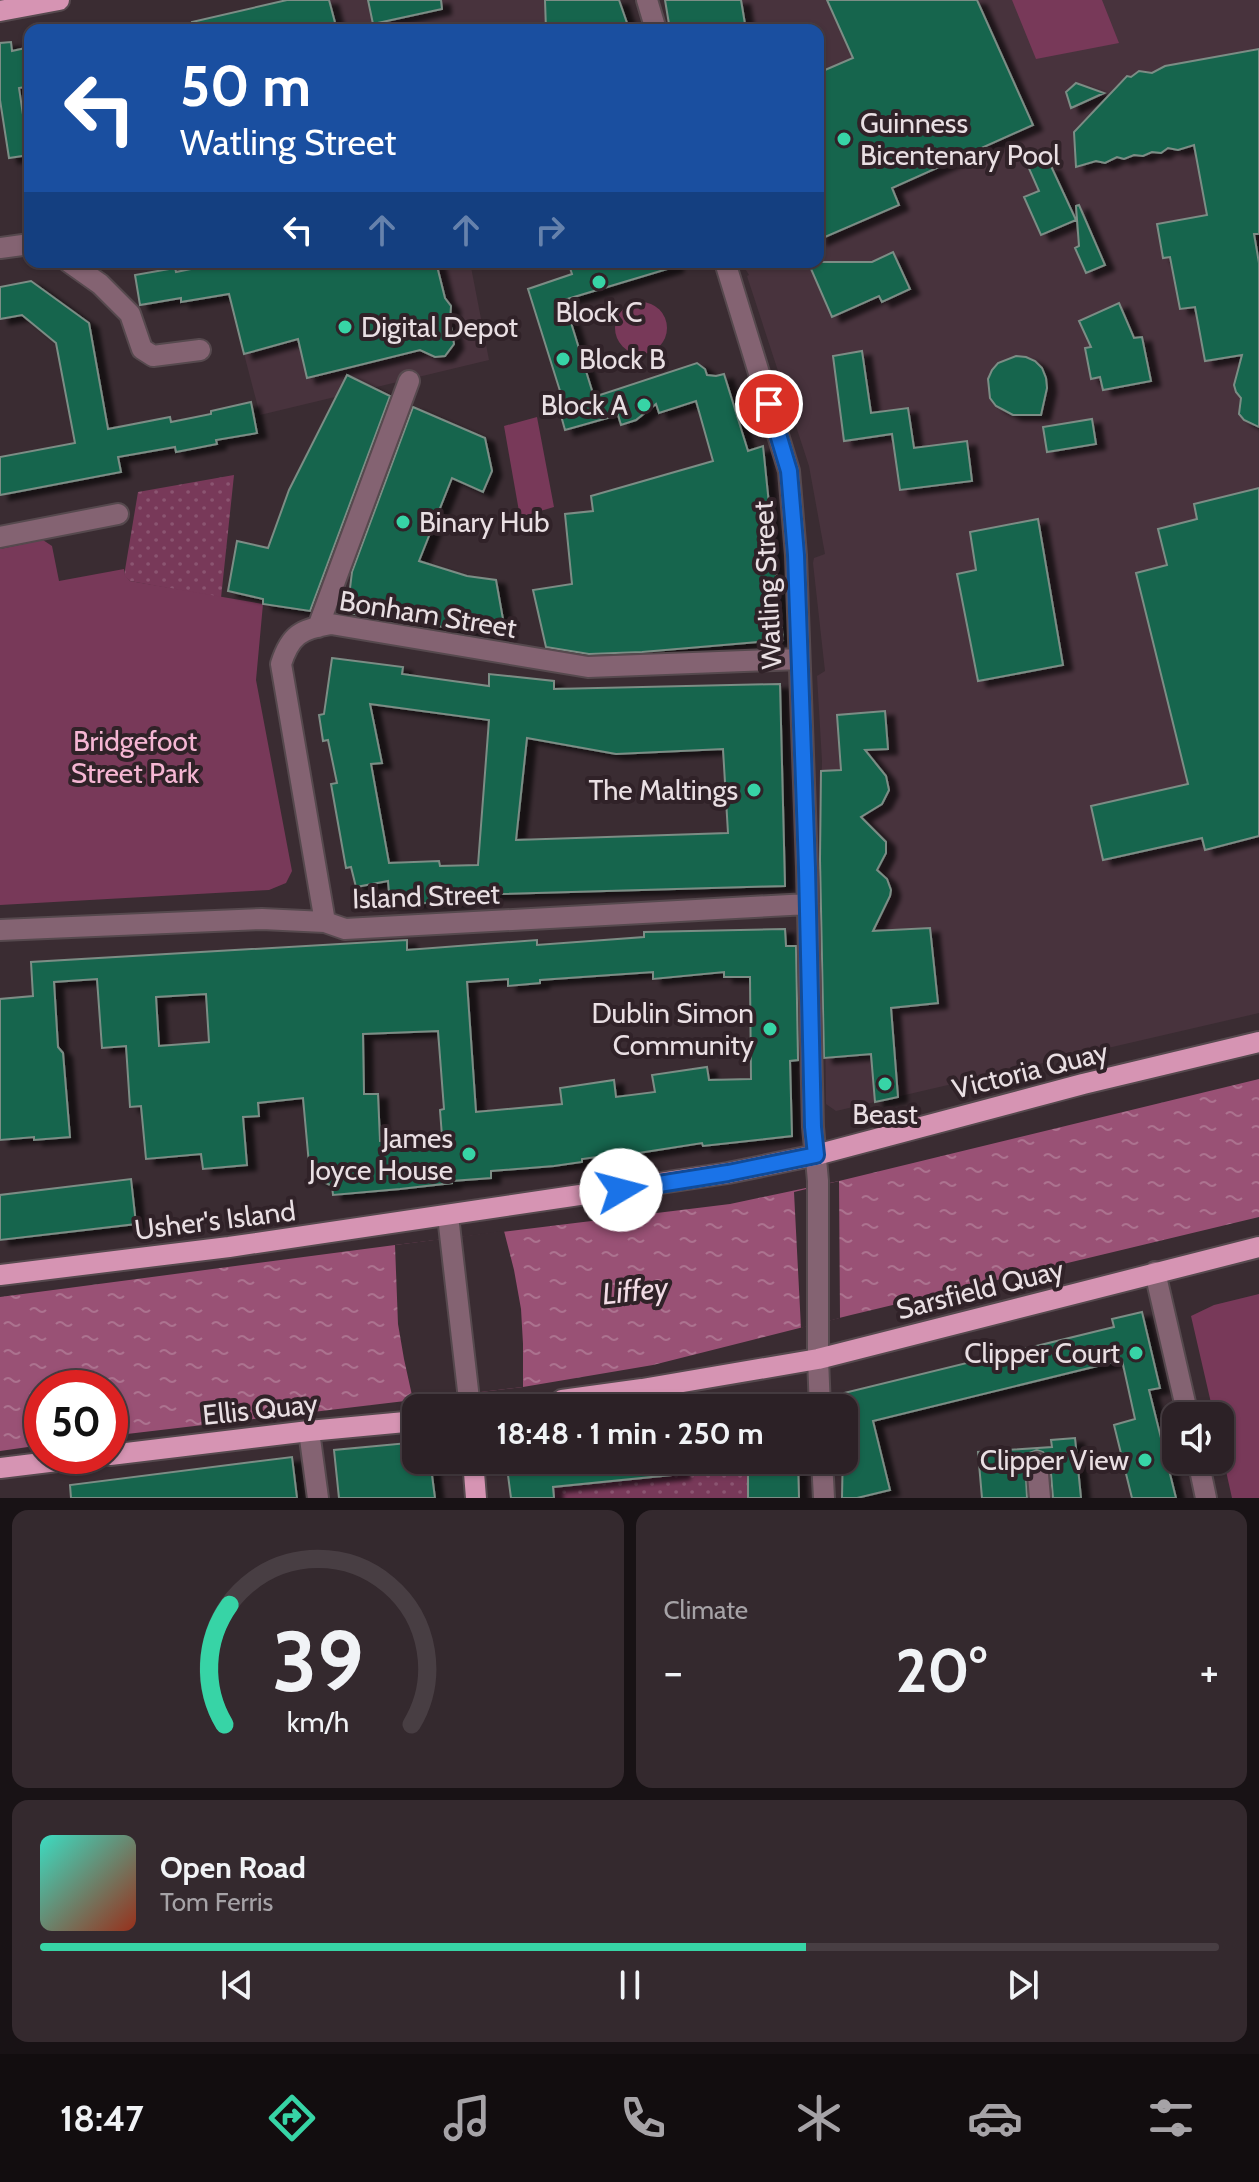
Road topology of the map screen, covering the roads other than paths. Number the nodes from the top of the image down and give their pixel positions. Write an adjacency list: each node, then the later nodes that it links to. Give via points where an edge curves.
1 (59, 0): 3 (main road)
2 (647, 0): 4 (street)
3 (0, 11)
4 (654, 24)
5 (24, 244): 6 (street)
6 (0, 248)
7 (77, 268): 9 (street, via 130,314 142,349 153,356)
8 (727, 268): 14 (street, Watling Street, via 789,471)
9 (200, 350)
10 (409, 381): 13 (street)
11 (118, 514): 12 (street)
12 (0, 537)
13 (318, 627): 14 (street, Bonham Street, via 331,624 588,667); 16 (street, Bonham Street, via 304,629 286,646 281,664)
14 (799, 659): 15 (street, Watling Street)
15 (808, 904): 16 (street, Island Street, via 345,929); 19 (street, Watling Street)
16 (325, 922): 17 (street, Island Street, via 262,919)
17 (0, 930)
18 (1259, 1042): 19 (main road, Victoria Quay)
19 (816, 1155): 20 (main road, Usher's Island); 24 (street, Watling Street)
20 (448, 1216): 23 (main road, Usher's Island); 25 (street)
21 (1259, 1247): 22 (main road, Sarsfield Quay)
22 (1155, 1272): 24 (main road, Sarsfield Quay); 28 (street)
23 (0, 1275)
24 (818, 1359): 26 (main road); 27 (street, Watling Street)
25 (468, 1394)
26 (606, 1394)
27 (819, 1394)
28 (1185, 1402)
29 (402, 1422): 30 (main road, Ellis Quay)
30 (309, 1431): 31 (main road, Ellis Quay); 39 (street)
31 (128, 1453)
32 (1037, 1463): 41 (street)
33 (24, 1465): 34 (main road)
34 (0, 1468)
35 (474, 1474): 40 (main road)
36 (823, 1474): 38 (street)
37 (1201, 1474): 42 (street)
38 (824, 1496)
39 (318, 1498)
40 (476, 1498)
41 (1040, 1498)
42 (1206, 1498)

